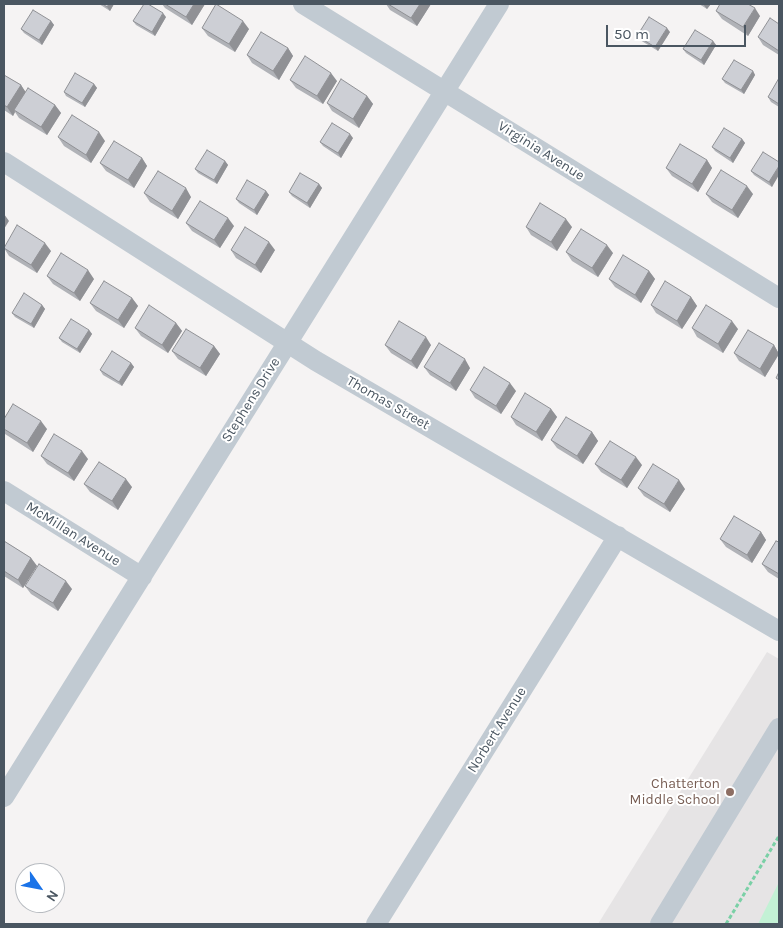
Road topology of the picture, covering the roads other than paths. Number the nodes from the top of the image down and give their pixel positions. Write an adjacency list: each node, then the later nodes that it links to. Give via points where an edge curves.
1 (303, 4): 3 (street, Virginia Avenue)
2 (499, 4): 3 (street, Stephens Drive)
3 (444, 92): 5 (street, Virginia Avenue); 6 (street, Stephens Drive)
4 (4, 162): 6 (street, Thomas Street)
5 (779, 298)
6 (287, 343): 8 (street, Thomas Street); 9 (street, Stephens Drive)
7 (4, 491): 9 (street, McMillan Avenue)
8 (618, 536): 10 (street, Thomas Street); 13 (street, Norbert Avenue)
9 (142, 577): 12 (street, Stephens Drive)
10 (779, 632)
11 (779, 728): 14 (street)
12 (4, 797)
13 (376, 924)
14 (660, 924)

